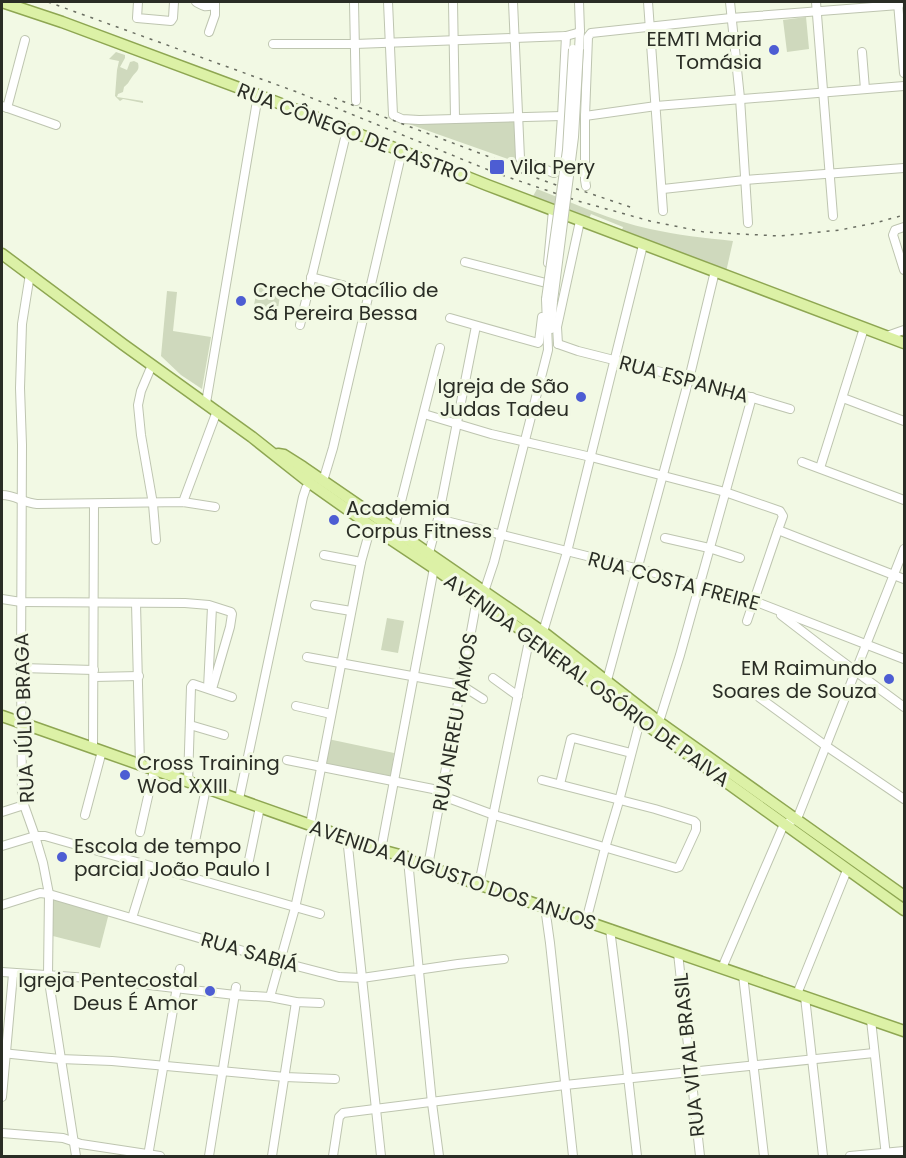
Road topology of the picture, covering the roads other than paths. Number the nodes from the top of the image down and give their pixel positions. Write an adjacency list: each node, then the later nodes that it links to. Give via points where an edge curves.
1 (2, 2): 33 (main road, RUA CÔNEGO DE CASTRO)
2 (138, 2): 3 (street, via 137,18 171,21)
3 (174, 2)
4 (196, 2): 13 (street, via 200,6)
5 (354, 2): 26 (street)
6 (388, 2): 24 (street)
7 (453, 2): 23 (street)
8 (513, 2): 21 (street)
9 (579, 2): 18 (street, RUA NEREU RAMOS)
10 (648, 2): 17 (street)
11 (730, 2): 16 (street)
12 (816, 2): 15 (street)
13 (215, 3): 19 (street)
14 (898, 3): 15 (street); 29 (street)
15 (817, 12): 16 (street); 32 (street)
16 (731, 18): 17 (street); 34 (street)
17 (650, 27): 36 (street); 39 (street, via 589,34)
18 (580, 31): 20 (street); 27 (street, RUA NEREU RAMOS)
19 (209, 32)
20 (566, 36): 21 (street); 27 (street); 38 (street)
21 (515, 38): 23 (street); 41 (street)
22 (25, 40): 37 (street)
23 (454, 40): 24 (street); 40 (street)
24 (389, 42): 26 (street); 40 (street, via 393,115 405,120)
25 (273, 44): 26 (street)
26 (355, 44): 35 (street)
27 (576, 49): 65 (street, RUA NEREU RAMOS, bridge, via 573,155)
28 (862, 52): 31 (street)
29 (904, 73)
30 (904, 86): 31 (street)
31 (865, 89): 32 (street)
32 (823, 92): 34 (street); 46 (street)
33 (258, 95): 43 (main road, RUA CÔNEGO DE CASTRO); 82 (street)
34 (740, 98): 36 (street); 47 (street)
35 (356, 101)
36 (657, 106): 39 (street); 49 (street)
37 (4, 107): 42 (street)
38 (562, 116): 41 (street); 41 (street, via 558,171 554,173 520,159)
39 (585, 116): 48 (street)
40 (455, 118): 41 (street)
41 (519, 118)
42 (56, 125)
43 (347, 130): 44 (main road, RUA CÔNEGO DE CASTRO); 62 (street)
44 (402, 151): 50 (main road, RUA CÔNEGO DE CASTRO); 64 (street)
45 (904, 168): 46 (street)
46 (829, 174): 47 (street); 52 (street)
47 (745, 180): 49 (street); 54 (street)
48 (586, 186)
49 (663, 189): 51 (street)
50 (553, 210): 53 (main road, RUA CÔNEGO DE CASTRO); 63 (street)
51 (663, 211)
52 (834, 216)
53 (580, 221): 56 (main road, RUA CÔNEGO DE CASTRO); 73 (street, via 557,327)
54 (748, 223)
55 (904, 227): 59 (street, via 893,232)
56 (643, 245): 60 (main road, RUA CÔNEGO DE CASTRO); 77 (street)
57 (2, 254): 61 (main road, AVENIDA GENERAL OSÓRIO DE PAIVA)
58 (465, 262): 63 (street)
59 (904, 270)
60 (715, 271): 69 (main road, RUA CÔNEGO DE CASTRO); 79 (street)
61 (30, 274): 78 (main road, AVENIDA GENERAL OSÓRIO DE PAIVA); 99 (street, RUA JÚLIO BRAGA, via 22,324)
62 (311, 277): 64 (street); 67 (street)
63 (546, 283): 68 (street, via 539,342)
64 (369, 292): 94 (street)
65 (550, 300): 73 (street, RUA NEREU RAMOS, via 551,327); 75 (street, RUA NEREU RAMOS)
66 (450, 318): 68 (street)
67 (300, 325)
68 (476, 326): 87 (street)
69 (864, 327): 71 (main road, RUA CÔNEGO DE CASTRO); 81 (street)
70 (904, 330): 71 (street)
71 (887, 336): 72 (main road, RUA CÔNEGO DE CASTRO)
72 (904, 343)
73 (558, 344): 76 (street, RUA ESPANHA)
74 (440, 348): 85 (street)
75 (548, 350): 76 (street, RUA ESPANHA, via 554,347); 88 (street, RUA NEREU RAMOS)
76 (578, 351): 77 (street, RUA ESPANHA)
77 (614, 361): 79 (street, RUA ESPANHA); 90 (street)
78 (152, 365): 82 (main road, AVENIDA GENERAL OSÓRIO DE PAIVA); 102 (street, via 138,405)
79 (689, 379): 80 (street, RUA ESPANHA); 93 (street)
80 (752, 398): 83 (street, RUA ESPANHA); 96 (street)
81 (843, 398): 86 (street); 92 (street)
82 (206, 403): 84 (main road, AVENIDA GENERAL OSÓRIO DE PAIVA)
83 (790, 409)
84 (217, 411): 89 (main road, AVENIDA GENERAL OSÓRIO DE PAIVA); 100 (street)
85 (424, 414): 87 (street); 106 (street)
86 (904, 421)
87 (457, 424): 88 (street); 104 (street)
88 (525, 441): 90 (street); 108 (street, RUA NEREU RAMOS)
89 (269, 451): 94 (main road, AVENIDA GENERAL OSÓRIO DE PAIVA, via 284,455); 95 (main road, AVENIDA GENERAL OSÓRIO DE PAIVA)
90 (591, 457): 93 (street); 113 (street)
91 (802, 462): 92 (street)
92 (820, 468): 98 (street)
93 (663, 475): 96 (street); 119 (street)
94 (323, 481): 106 (main road, AVENIDA GENERAL OSÓRIO DE PAIVA)
95 (310, 483): 105 (main road, AVENIDA GENERAL OSÓRIO DE PAIVA); 178 (street, via 303,497)
96 (725, 492): 107 (street, via 780,511 783,516); 111 (street)
97 (2, 495): 99 (street)
98 (904, 500)
99 (21, 501): 101 (street); 126 (street, RUA JÚLIO BRAGA)
100 (183, 502): 102 (street); 103 (street)
101 (94, 504): 102 (street); 127 (street)
102 (153, 504): 110 (street)
103 (215, 507)
104 (438, 519): 108 (street, RUA COSTA FREIRE); 114 (street)
105 (370, 526): 117 (street); 118 (main road, AVENIDA GENERAL OSÓRIO DE PAIVA)
106 (394, 529): 114 (main road, AVENIDA GENERAL OSÓRIO DE PAIVA)
107 (778, 530): 120 (street); 125 (street)
108 (501, 535): 113 (street, RUA COSTA FREIRE); 123 (street, RUA NEREU RAMOS)
109 (665, 537): 111 (street)
110 (156, 540)
111 (709, 548): 116 (street); 122 (street)
112 (904, 549): 120 (street)
113 (567, 552): 119 (street, RUA COSTA FREIRE); 134 (street)
114 (429, 553): 123 (main road, AVENIDA GENERAL OSÓRIO DE PAIVA)
115 (324, 555): 117 (street)
116 (740, 558)
117 (361, 562): 132 (street)
118 (434, 568): 123 (main road, AVENIDA GENERAL OSÓRIO DE PAIVA); 146 (street)
119 (638, 569): 122 (street, RUA COSTA FREIRE); 149 (street)
120 (894, 575): 121 (street); 138 (street)
121 (904, 579)
122 (699, 584): 125 (street, RUA COSTA FREIRE); 162 (street)
123 (481, 595): 134 (main road, AVENIDA GENERAL OSÓRIO DE PAIVA); 135 (main road, AVENIDA GENERAL OSÓRIO DE PAIVA); 148 (street, RUA NEREU RAMOS)
124 (2, 599): 126 (street)
125 (754, 601): 131 (street, RUA COSTA FREIRE); 133 (street)
126 (21, 602): 127 (street); 142 (street, RUA JÚLIO BRAGA)
127 (93, 602): 128 (street); 144 (street)
128 (136, 603): 130 (street); 145 (street)
129 (315, 605): 132 (street)
130 (212, 607): 136 (street); 137 (street, via 232,613)
131 (774, 609): 138 (street, RUA COSTA FREIRE); 143 (street)
132 (351, 611): 141 (street)
133 (747, 621)
134 (543, 632): 149 (main road, AVENIDA GENERAL OSÓRIO DE PAIVA)
135 (530, 636): 149 (main road, AVENIDA GENERAL OSÓRIO DE PAIVA); 152 (street)
136 (211, 637): 137 (street); 150 (street)
137 (225, 641): 150 (street)
138 (866, 645): 140 (street, RUA COSTA FREIRE); 143 (street)
139 (307, 657): 141 (street)
140 (904, 659)
141 (341, 664): 146 (street); 157 (street)
142 (21, 668): 144 (street); 160 (street, RUA JÚLIO BRAGA)
143 (855, 672): 156 (street); 164 (street)
144 (94, 673): 145 (street); 165 (street)
145 (139, 676): 169 (street)
146 (412, 677): 148 (street); 173 (street)
147 (494, 678): 152 (street)
148 (461, 685): 154 (street); 177 (street, RUA NEREU RAMOS)
149 (605, 686): 158 (main road, AVENIDA GENERAL OSÓRIO DE PAIVA)
150 (210, 689): 153 (street); 161 (street, via 191,687)
151 (756, 695): 164 (street)
152 (518, 696): 184 (street)
153 (232, 697)
154 (483, 699)
155 (296, 706): 157 (street)
156 (904, 707)
157 (331, 714): 170 (street)
158 (641, 714): 162 (main road, AVENIDA GENERAL OSÓRIO DE PAIVA); 166 (street)
159 (2, 716): 160 (main road, AVENIDA AUGUSTO DOS ANJOS)
160 (22, 724): 165 (main road, AVENIDA AUGUSTO DOS ANJOS); 181 (street, RUA JÚLIO BRAGA)
161 (190, 725): 163 (street); 174 (street)
162 (658, 727): 167 (main road, AVENIDA GENERAL OSÓRIO DE PAIVA)
163 (224, 735)
164 (826, 746): 179 (street); 186 (street)
165 (98, 749): 169 (main road, AVENIDA AUGUSTO DOS ANJOS); 185 (street)
166 (631, 753): 175 (street, via 573,738); 180 (street)
167 (696, 754): 186 (main road, AVENIDA GENERAL OSÓRIO DE PAIVA); 187 (main road, AVENIDA GENERAL OSÓRIO DE PAIVA)
168 (287, 760): 170 (street)
169 (140, 765): 171 (main road, AVENIDA AUGUSTO DOS ANJOS)
170 (321, 766): 173 (street); 188 (street)
171 (154, 770): 174 (main road, AVENIDA AUGUSTO DOS ANJOS); 189 (street)
172 (542, 780): 175 (street)
173 (394, 781): 177 (street); 195 (street)
174 (188, 782): 176 (main road, AVENIDA AUGUSTO DOS ANJOS)
175 (560, 784): 180 (street)
176 (206, 788): 178 (main road, AVENIDA AUGUSTO DOS ANJOS); 193 (street)
177 (441, 793): 184 (street); 199 (street, RUA NEREU RAMOS)
178 (239, 799): 182 (main road, AVENIDA AUGUSTO DOS ANJOS)
179 (904, 799)
180 (619, 801): 194 (street); 194 (street, via 695,822 696,830 678,867)
181 (24, 805): 183 (street); 190 (street, RUA JÚLIO BRAGA)
182 (260, 807): 188 (main road, AVENIDA AUGUSTO DOS ANJOS); 197 (street)
183 (2, 812)
184 (494, 815): 194 (street); 201 (street)
185 (85, 816)
186 (797, 819): 187 (street); 203 (main road, AVENIDA GENERAL OSÓRIO DE PAIVA)
187 (784, 824): 200 (main road, AVENIDA GENERAL OSÓRIO DE PAIVA); 214 (street)
188 (312, 825): 191 (main road, AVENIDA AUGUSTO DOS ANJOS); 206 (street)
189 (140, 832)
190 (35, 836): 192 (street); 198 (street); 202 (street, RUA JÚLIO BRAGA)
191 (347, 837): 195 (main road, AVENIDA AUGUSTO DOS ANJOS); 221 (street)
192 (2, 846)
193 (194, 846)
194 (605, 848): 209 (street)
195 (381, 850): 196 (main road, AVENIDA AUGUSTO DOS ANJOS)
196 (408, 860): 199 (main road, AVENIDA AUGUSTO DOS ANJOS); 216 (street)
197 (248, 865)
198 (148, 866): 206 (street); 208 (street)
199 (428, 866): 201 (main road, AVENIDA AUGUSTO DOS ANJOS)
200 (846, 870): 203 (main road, AVENIDA GENERAL OSÓRIO DE PAIVA); 224 (street)
201 (479, 884): 205 (main road, AVENIDA AUGUSTO DOS ANJOS)
202 (49, 894): 204 (street, RUA SABIÁ, via 40,893); 208 (street, RUA SABIÁ); 219 (street, RUA JÚLIO BRAGA)
203 (903, 899)
204 (2, 905)
205 (544, 907): 209 (main road, AVENIDA AUGUSTO DOS ANJOS); 241 (street)
206 (295, 908): 207 (street); 213 (street)
207 (320, 915)
208 (132, 918): 213 (street, RUA SABIÁ)
209 (585, 921): 210 (main road, AVENIDA AUGUSTO DOS ANJOS)
210 (610, 929): 211 (main road, AVENIDA AUGUSTO DOS ANJOS); 239 (street)
211 (678, 952): 214 (main road, AVENIDA AUGUSTO DOS ANJOS); 237 (street, RUA VITAL BRASIL)
212 (504, 959): 216 (street, RUA SABIÁ)
213 (281, 962): 221 (street, RUA SABIÁ, via 339,977); 225 (street)
214 (722, 968): 220 (main road, AVENIDA AUGUSTO DOS ANJOS)
215 (180, 969): 222 (street)
216 (420, 970): 221 (street, RUA SABIÁ); 243 (street)
217 (2, 972): 218 (street)
218 (13, 974): 219 (street); 230 (street)
219 (48, 975): 222 (street); 232 (street, RUA JÚLIO BRAGA)
220 (743, 975): 224 (main road, AVENIDA AUGUSTO DOS ANJOS); 235 (street)
221 (362, 978): 244 (street)
222 (176, 988): 223 (street); 234 (street)
223 (235, 991): 225 (street); 236 (street)
224 (801, 996): 228 (main road, AVENIDA AUGUSTO DOS ANJOS); 233 (street)
225 (270, 997): 226 (street)
226 (296, 1002): 227 (street); 238 (street)
227 (320, 1003)
228 (871, 1020): 229 (main road, AVENIDA AUGUSTO DOS ANJOS); 231 (street)
229 (904, 1031)
230 (4, 1053): 232 (street); 242 (street)
231 (874, 1053): 233 (street); 248 (street)
232 (60, 1059): 234 (street); 246 (street, RUA JÚLIO BRAGA)
233 (812, 1059): 235 (street); 261 (street)
234 (162, 1065): 236 (street); 250 (street)
235 (753, 1066): 237 (street); 260 (street)
236 (223, 1071): 238 (street); 252 (street)
237 (690, 1072): 239 (street); 259 (street, RUA VITAL BRASIL)
238 (285, 1077): 240 (street); 253 (street)
239 (628, 1078): 241 (street); 258 (street)
240 (335, 1079)
241 (565, 1085): 243 (street); 257 (street)
242 (2, 1097)
243 (432, 1102): 244 (street); 256 (street)
244 (376, 1109): 254 (street, via 341,1114); 255 (street)
245 (2, 1133): 246 (street)
246 (74, 1142): 249 (street, RUA JÚLIO BRAGA); 250 (street)
247 (904, 1151): 248 (street)
248 (886, 1155): 262 (street)
249 (76, 1156)
250 (148, 1156): 251 (street)
251 (160, 1156)
252 (209, 1156)
253 (272, 1156)
254 (333, 1156)
255 (381, 1156)
256 (438, 1156)
257 (573, 1156)
258 (637, 1156)
259 (700, 1156)
260 (764, 1156)
261 (824, 1156)
262 (850, 1156)

